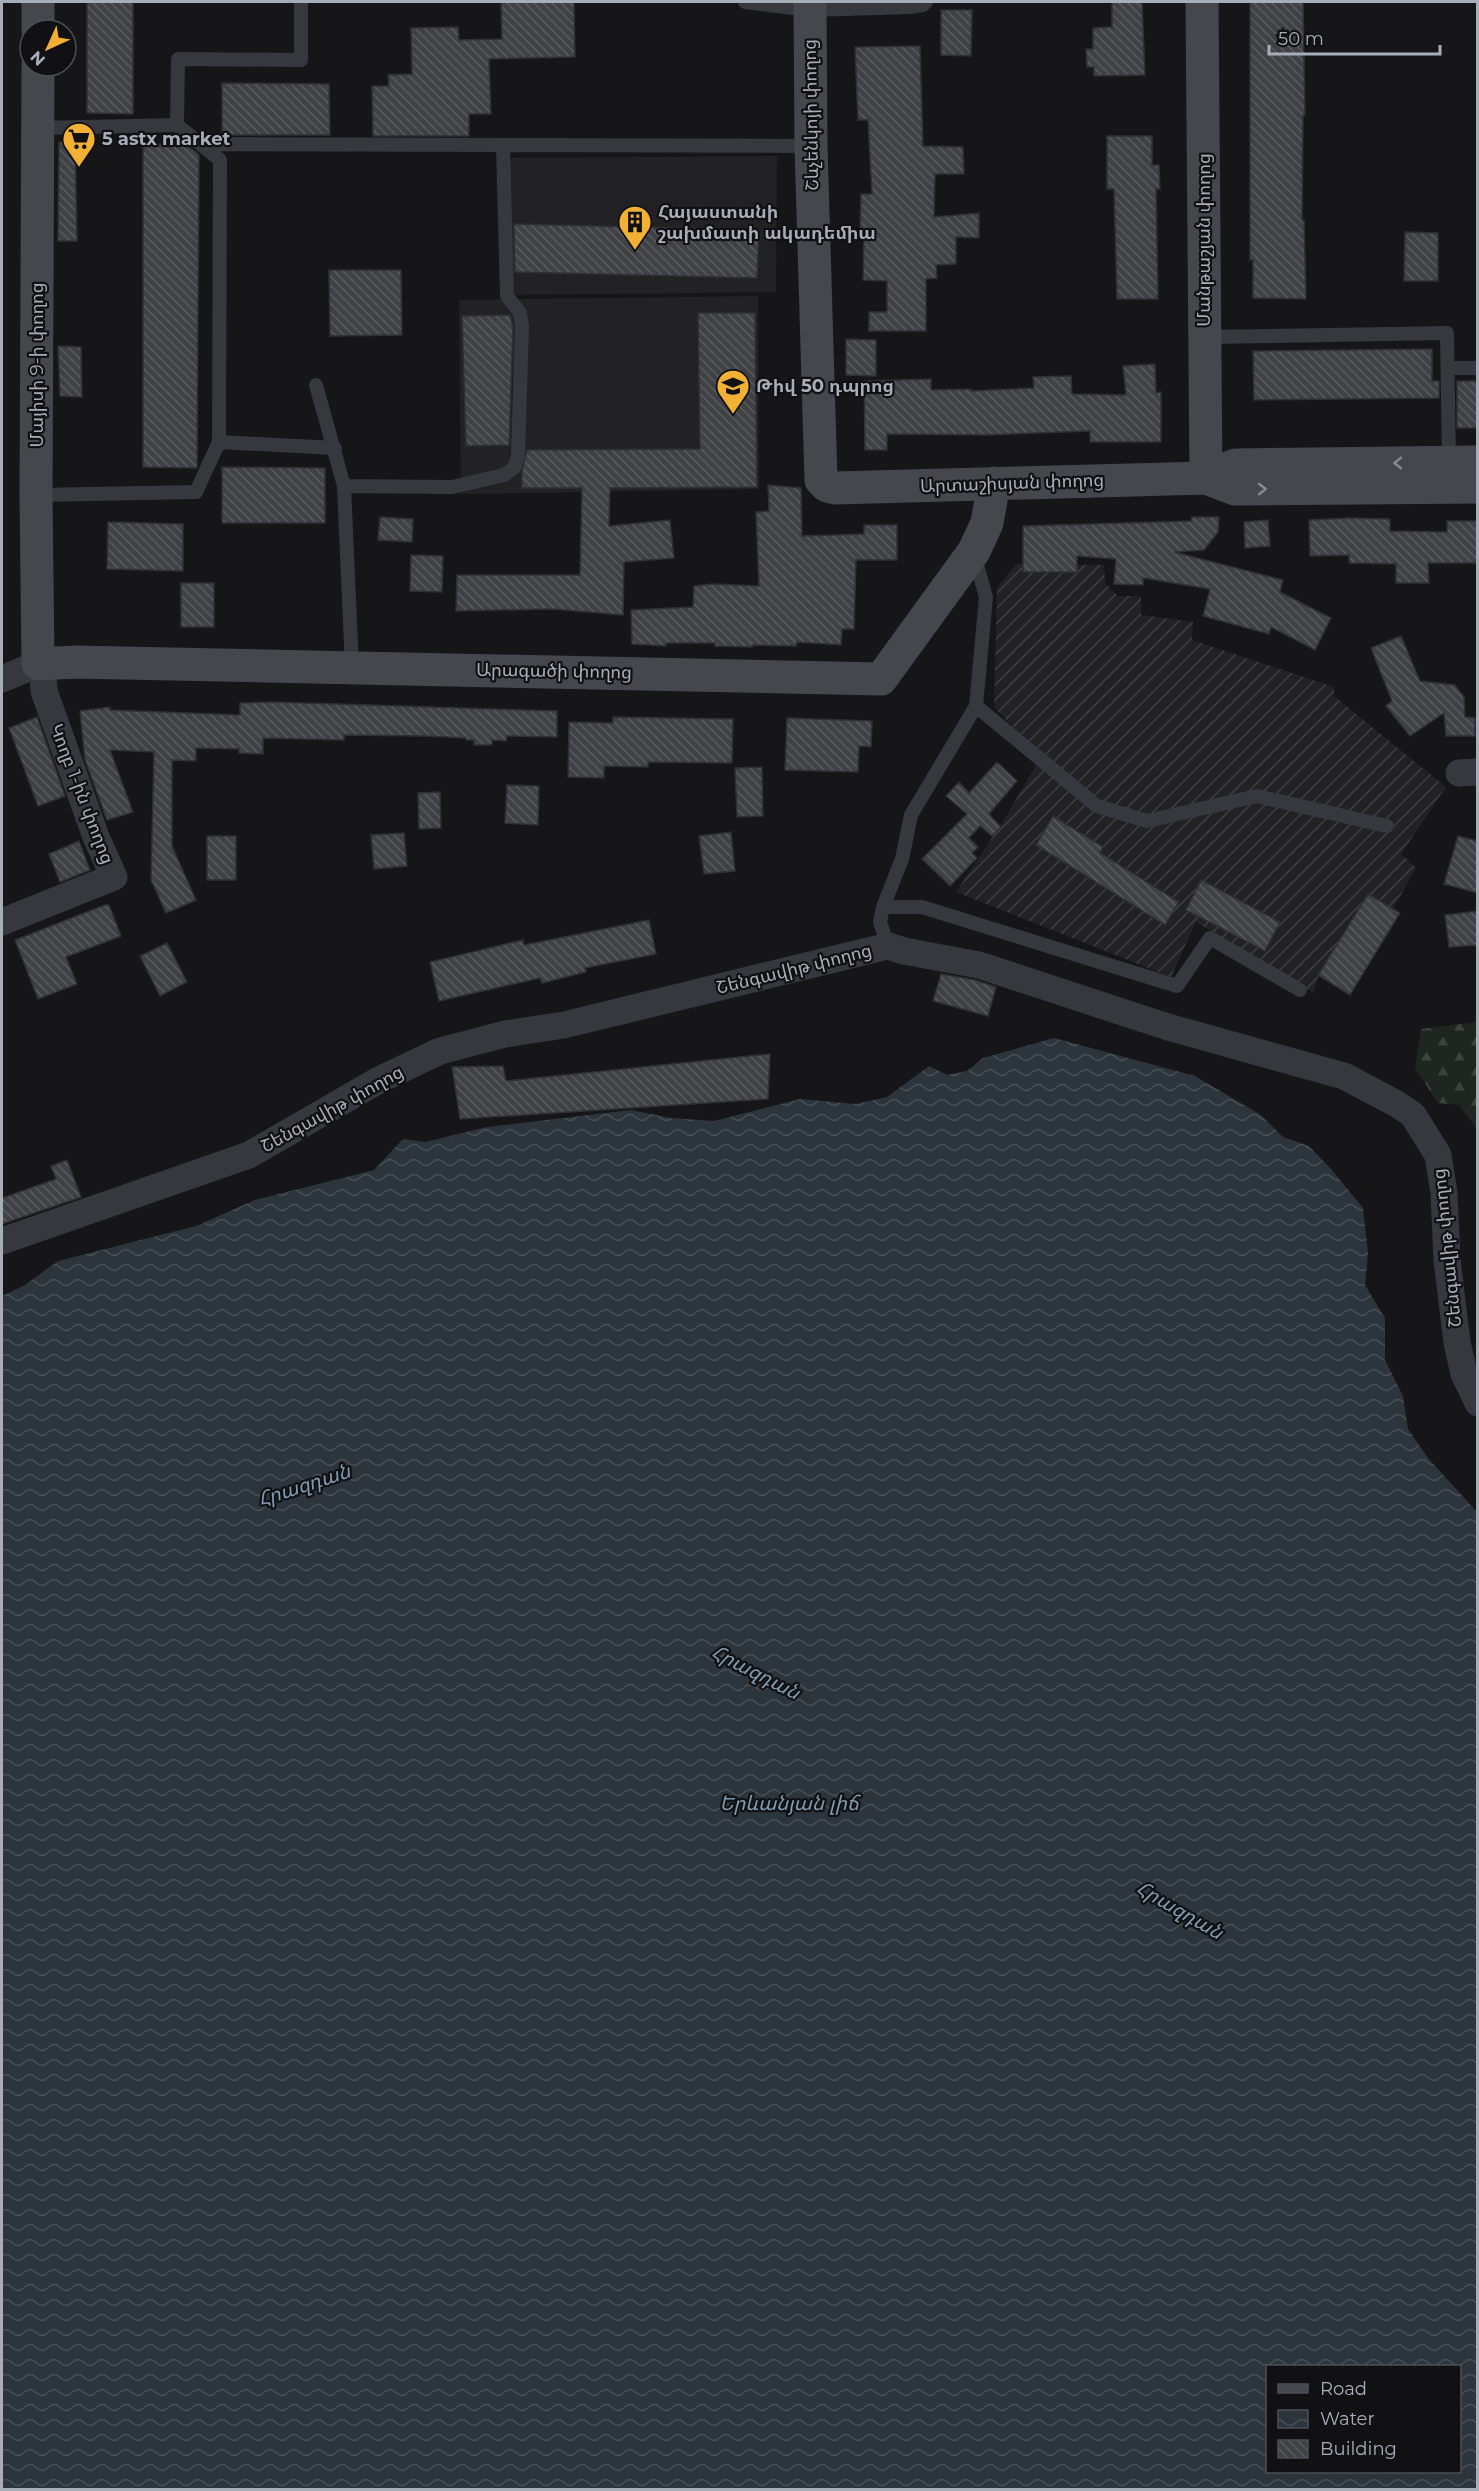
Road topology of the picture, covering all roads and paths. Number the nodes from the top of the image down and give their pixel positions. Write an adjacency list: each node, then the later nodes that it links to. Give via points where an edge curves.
1 (38, 2): 7 (street)
2 (301, 2): 9 (lane, via 301,60 178,59)
3 (745, 2): 6 (lane)
4 (926, 2): 6 (lane, via 910,8)
5 (1202, 2): 14 (street, Մանթաշյան փողոց)
6 (810, 6): 13 (street, Շևչենկոյի փողոց)
7 (38, 18)
8 (38, 78): 10 (street, Մայիսի 9-ի փողոց)
9 (177, 125): 10 (lane); 11 (lane)
10 (38, 128): 26 (street, Մայիսի 9-ի փողոց)
11 (200, 144): 12 (lane); 18 (lane, via 220,160)
12 (503, 145): 13 (lane); 24 (lane, via 507,296 520,313 522,326 518,457 514,468 504,475 452,487)
13 (811, 146): 22 (street, Շևչենկոյի փողոց)
14 (1205, 337): 15 (lane, via 1447,333); 21 (street, Մանթաշյան փողոց)
15 (1449, 368): 16 (lane); 20 (lane)
16 (1478, 368)
17 (316, 386): 19 (lane)
18 (219, 442): 19 (lane); 26 (lane, via 196,492)
19 (335, 448): 24 (lane)
20 (1463, 462): 21 (street, Արտաշիսյան փողոց, one-way to 21, via 1235,465)
21 (1206, 478): 23 (street, Արտաշիսյան փողոց); 25 (street, Արտաշիսյան փողոց, one-way to 25, via 1236,489)
22 (821, 480): 23 (street, Արտաշիսյան փողոց, via 835,488)
23 (994, 483): 27 (street, Արագածի փողոց, via 987,523)
24 (344, 486): 29 (lane)
25 (1478, 487)
26 (36, 495): 28 (street, Մայիսի 9-ի փողոց)
27 (974, 551): 29 (street, Արագածի փողոց, via 881,679); 31 (lane, via 986,597)
28 (38, 664): 29 (street, Արագածի փողոց); 30 (street, Արագածի փողոց); 34 (street, Կողբ 1-ին փողոց, via 88,815 114,878)
29 (352, 667)
30 (2, 679)
31 (976, 706): 32 (lane, via 1097,806 1147,821 1257,796); 33 (lane, via 911,815 902,859)
32 (1387, 826)
33 (883, 907): 35 (lane, via 880,922); 36 (lane, via 922,907 1177,986 1210,938)
34 (2, 922)
35 (888, 945): 37 (street, Շենգավիթ փողոց, via 564,1025 505,1034 440,1051 379,1080 249,1155); 38 (street, Շենգավիթ փողոց, via 979,965 1168,1027 1344,1076 1413,1115 1438,1155 1457,1342 1464,1374)
36 (1300, 990)
37 (2, 1241)
38 (1478, 1402)

